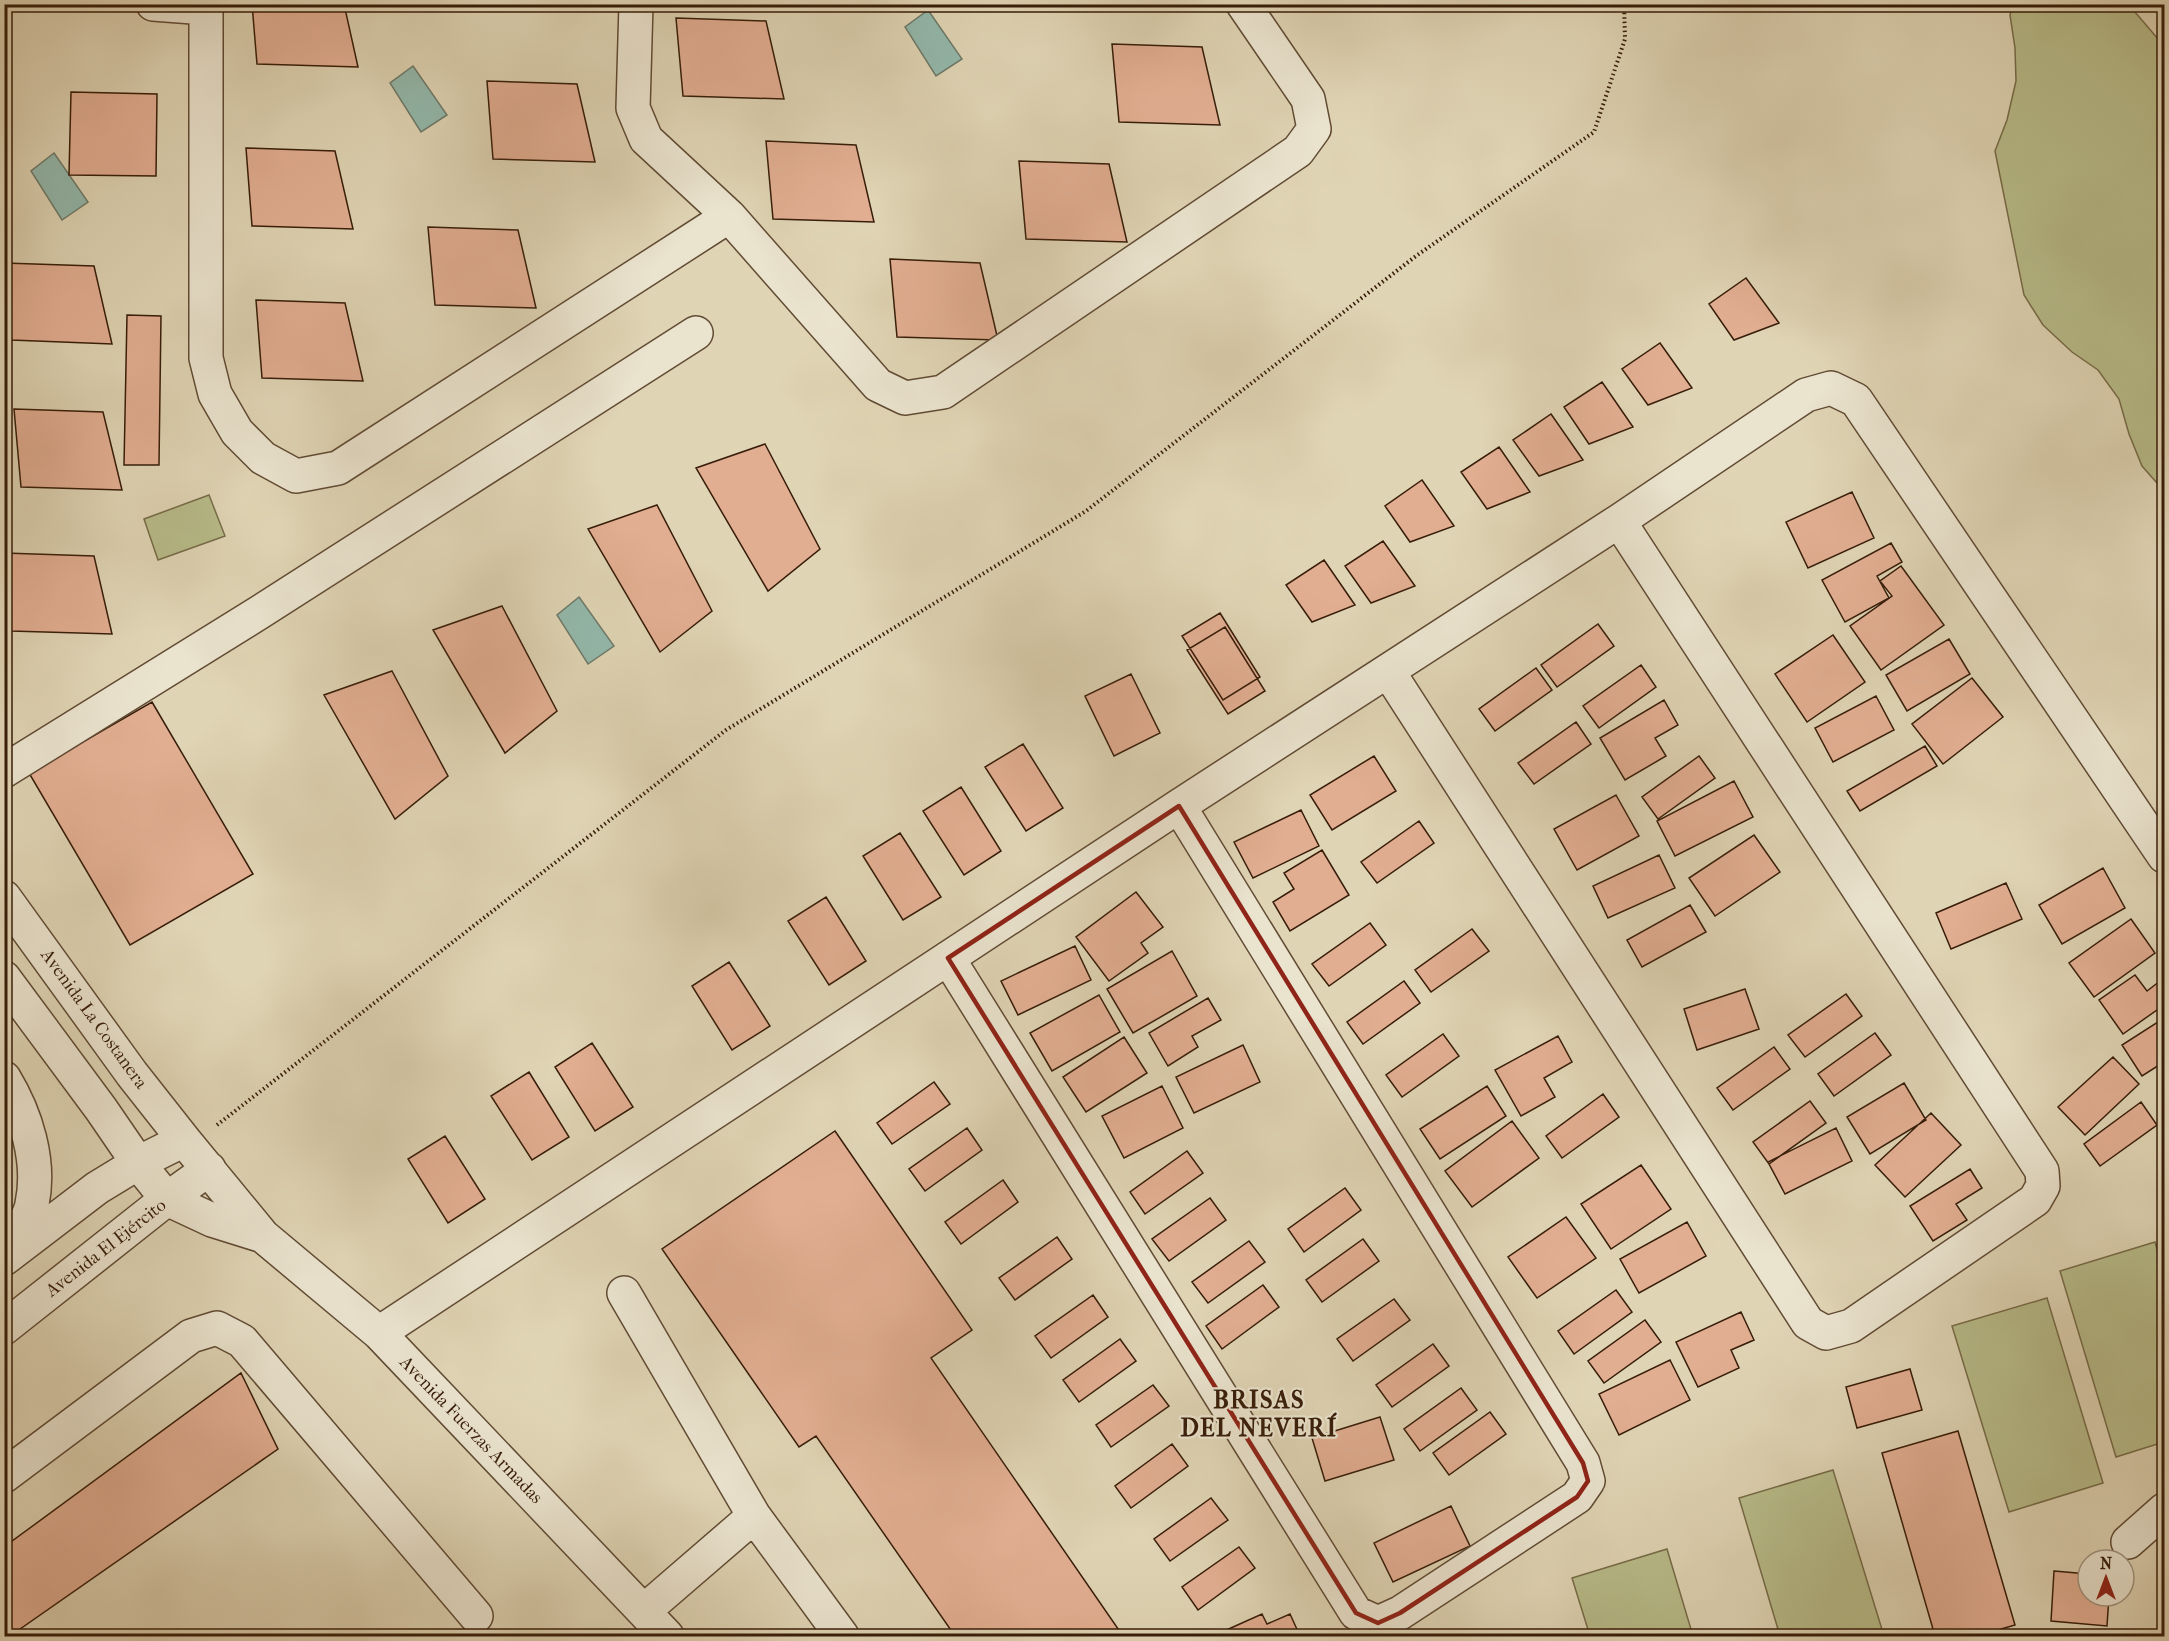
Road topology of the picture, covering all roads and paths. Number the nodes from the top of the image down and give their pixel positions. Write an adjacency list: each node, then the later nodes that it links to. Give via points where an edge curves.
1 (153, 4): 5 (street)
2 (636, 4): 6 (street, via 633,108 646,139)
3 (1243, 4): 6 (street, via 1308,99 1314,129 1298,151 943,392 905,398 878,385)
4 (1624, 4): 17 (path, via 1625,39 1594,132 1416,256 1086,511 726,730)
5 (206, 6): 6 (street, via 206,358 215,394 237,432 263,458 296,476 338,468)
6 (729, 216)
7 (696, 333): 10 (street)
8 (1619, 521): 9 (street); 9 (street, via 2042,1171 2043,1186 2035,1200 1851,1326 1826,1333 1808,1323); 12 (street, via 1806,395 1831,388 1856,400)
9 (1388, 671): 11 (street)
10 (4, 771)
11 (1179, 806): 14 (street); 14 (street, via 1583,1463 1588,1481 1577,1497 1400,1613 1378,1623 1356,1613)
12 (2164, 856)
13 (4, 897): 17 (street, Avenida La Costanera, via 132,1074)
14 (948, 958): 24 (street)
15 (4, 978): 18 (street)
16 (4, 1078): 21 (street, via 18,1101 35,1163 32,1206)
17 (194, 1152): 18 (street); 19 (street, Avenida El Ejército); 20 (street, Avenida La Costanera)
18 (138, 1162): 19 (street); 21 (street)
19 (167, 1199): 20 (street, via 212,1220); 23 (street, Avenida El Ejército)
20 (263, 1236): 24 (street, Avenida Fuerzas Armadas)
21 (5, 1258)
22 (624, 1293): 27 (street)
23 (4, 1328)
24 (379, 1333): 29 (street, Avenida Fuerzas Armadas)
25 (7, 1470): 30 (street, via 191,1336 217,1328 242,1341)
26 (2164, 1510): 28 (street)
27 (754, 1516): 29 (street); 32 (street)
28 (2128, 1542)
29 (644, 1611): 31 (street, Avenida Fuerzas Armadas)
30 (476, 1616)
31 (668, 1636)
32 (842, 1636)

